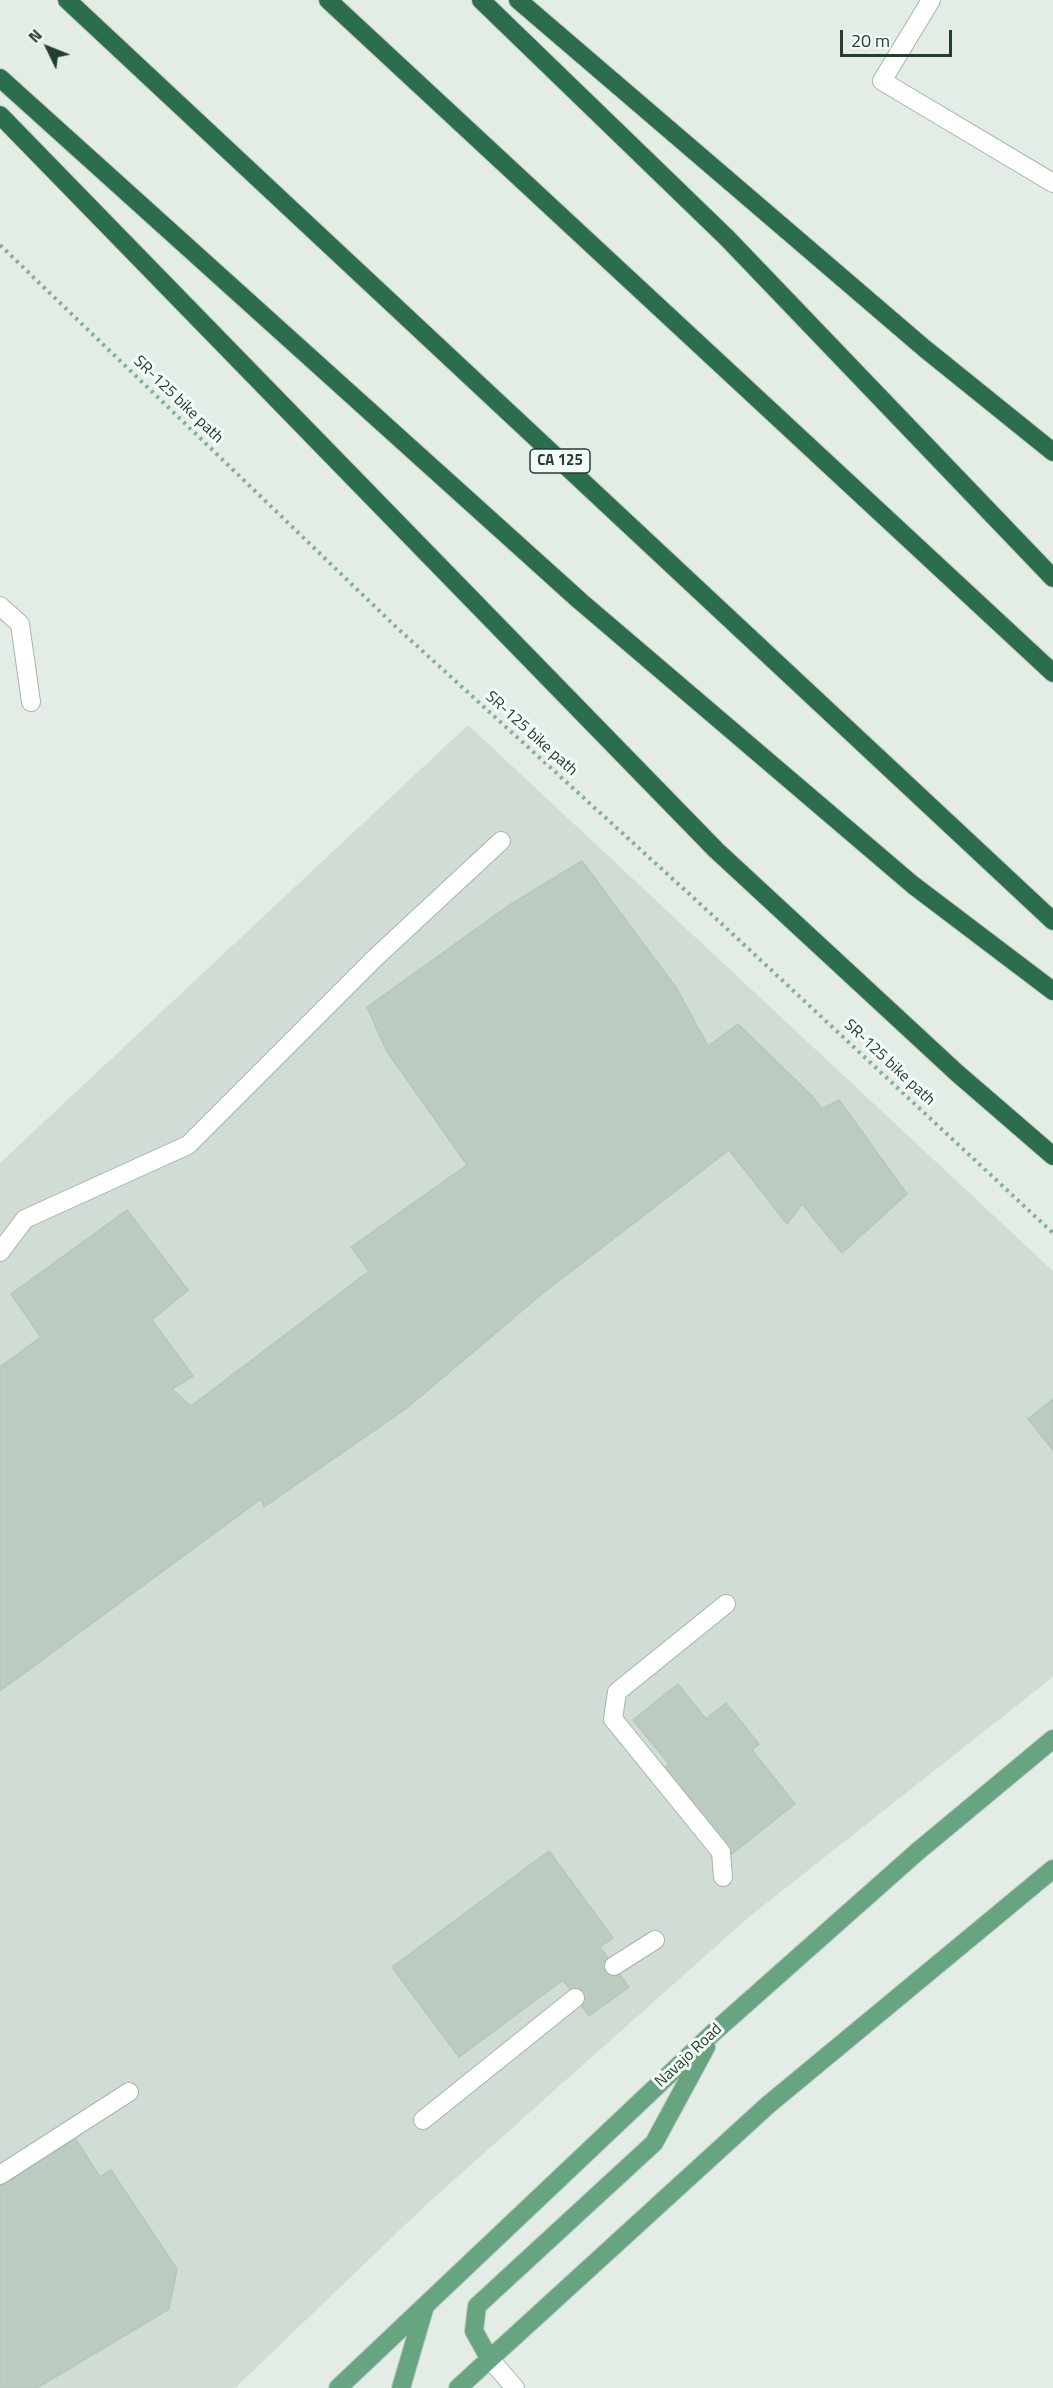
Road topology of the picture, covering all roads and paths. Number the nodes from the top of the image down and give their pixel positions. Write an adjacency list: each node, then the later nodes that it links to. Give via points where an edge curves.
1 (67, 0): 16 (highway, CA 125)
2 (328, 0): 13 (highway)
3 (481, 0): 11 (highway, via 727,238)
4 (518, 0): 10 (highway, via 924,348)
5 (931, 0): 8 (street, via 882,81)
6 (0, 78): 17 (highway, via 580,601 913,885)
7 (0, 115): 18 (highway, via 716,850 957,1073)
8 (1053, 183)
9 (0, 245): 19 (path, SR-125 bike path, via 395,626)
10 (1053, 452)
11 (1053, 578)
12 (0, 606): 14 (street, via 20,624)
13 (1053, 672)
14 (31, 702)
15 (501, 841): 20 (street, via 375,958 188,1145 25,1220)
16 (1053, 921)
17 (1053, 991)
18 (1053, 1156)
19 (1053, 1233)
20 (0, 1252)
21 (726, 1604): 24 (street, via 617,1692 613,1719 721,1851)
22 (1053, 1739): 28 (main road, Navajo Road, via 917,1852)
23 (1053, 1869): 33 (main road, via 768,2105)
24 (723, 1878)
25 (655, 1940): 26 (street)
26 (614, 1966)
27 (575, 1998): 30 (street)
28 (714, 2032): 32 (main road, Navajo Road); 33 (main road, via 654,2143 477,2306 474,2331)
29 (129, 2092): 31 (street)
30 (423, 2120)
31 (0, 2175)
32 (426, 2304): 34 (main road, Navajo Road); 35 (main road)
33 (489, 2358): 36 (main road); 37 (street)
34 (338, 2388)
35 (401, 2388)
36 (458, 2388)
37 (515, 2388)

